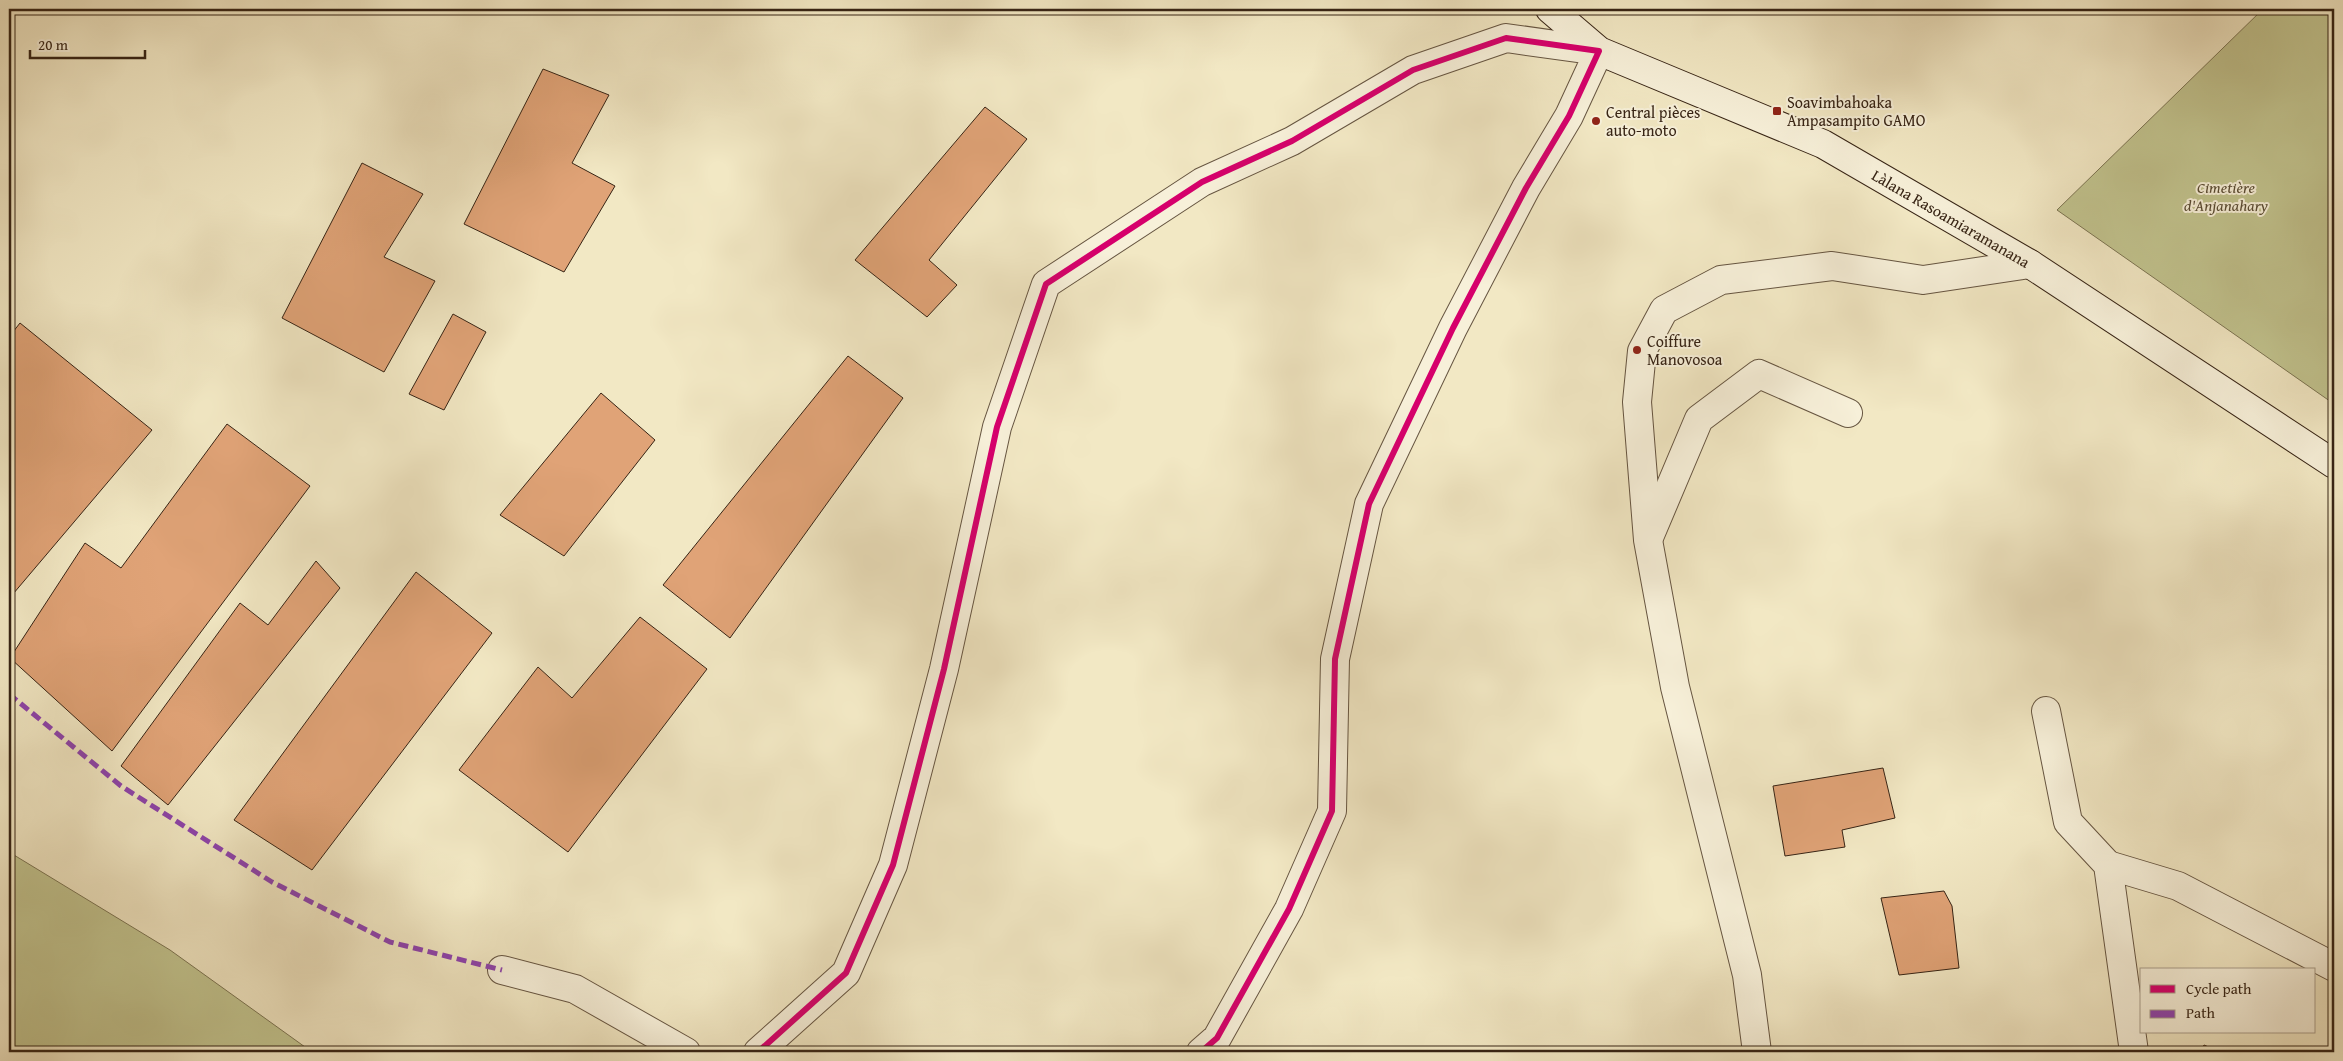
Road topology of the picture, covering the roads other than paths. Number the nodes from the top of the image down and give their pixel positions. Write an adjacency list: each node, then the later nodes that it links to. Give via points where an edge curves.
1 (1550, 9): 2 (street, Làlana Rasoamiaramanana)
2 (1598, 51): 3 (street, Làlana Rasoamiaramanana, via 1823,144); 12 (street, via 1506,38 1413,70 1292,141 1202,182 1046,284 997,427 944,669 893,865 846,973); 13 (street, via 1569,116 1526,188 1453,328 1370,504 1334,659 1332,812 1289,909 1218,1038)
3 (2030, 264): 5 (street, Làlana Rasoamiaramanana); 6 (street, via 1923,280 1832,266 1764,273 1721,280 1664,310 1642,352 1637,402)
4 (1848, 413): 6 (street, via 1759,374 1699,419)
5 (2334, 464)
6 (1648, 540): 14 (street, via 1675,687 1747,975)
7 (2046, 711): 8 (street, via 2068,822)
8 (2108, 865): 9 (street, via 2178,886); 15 (street)
9 (2334, 967)
10 (502, 970): 11 (street, via 575,989)
11 (686, 1052)
12 (758, 1052)
13 (1202, 1052)
14 (1757, 1052)
15 (2134, 1052)

